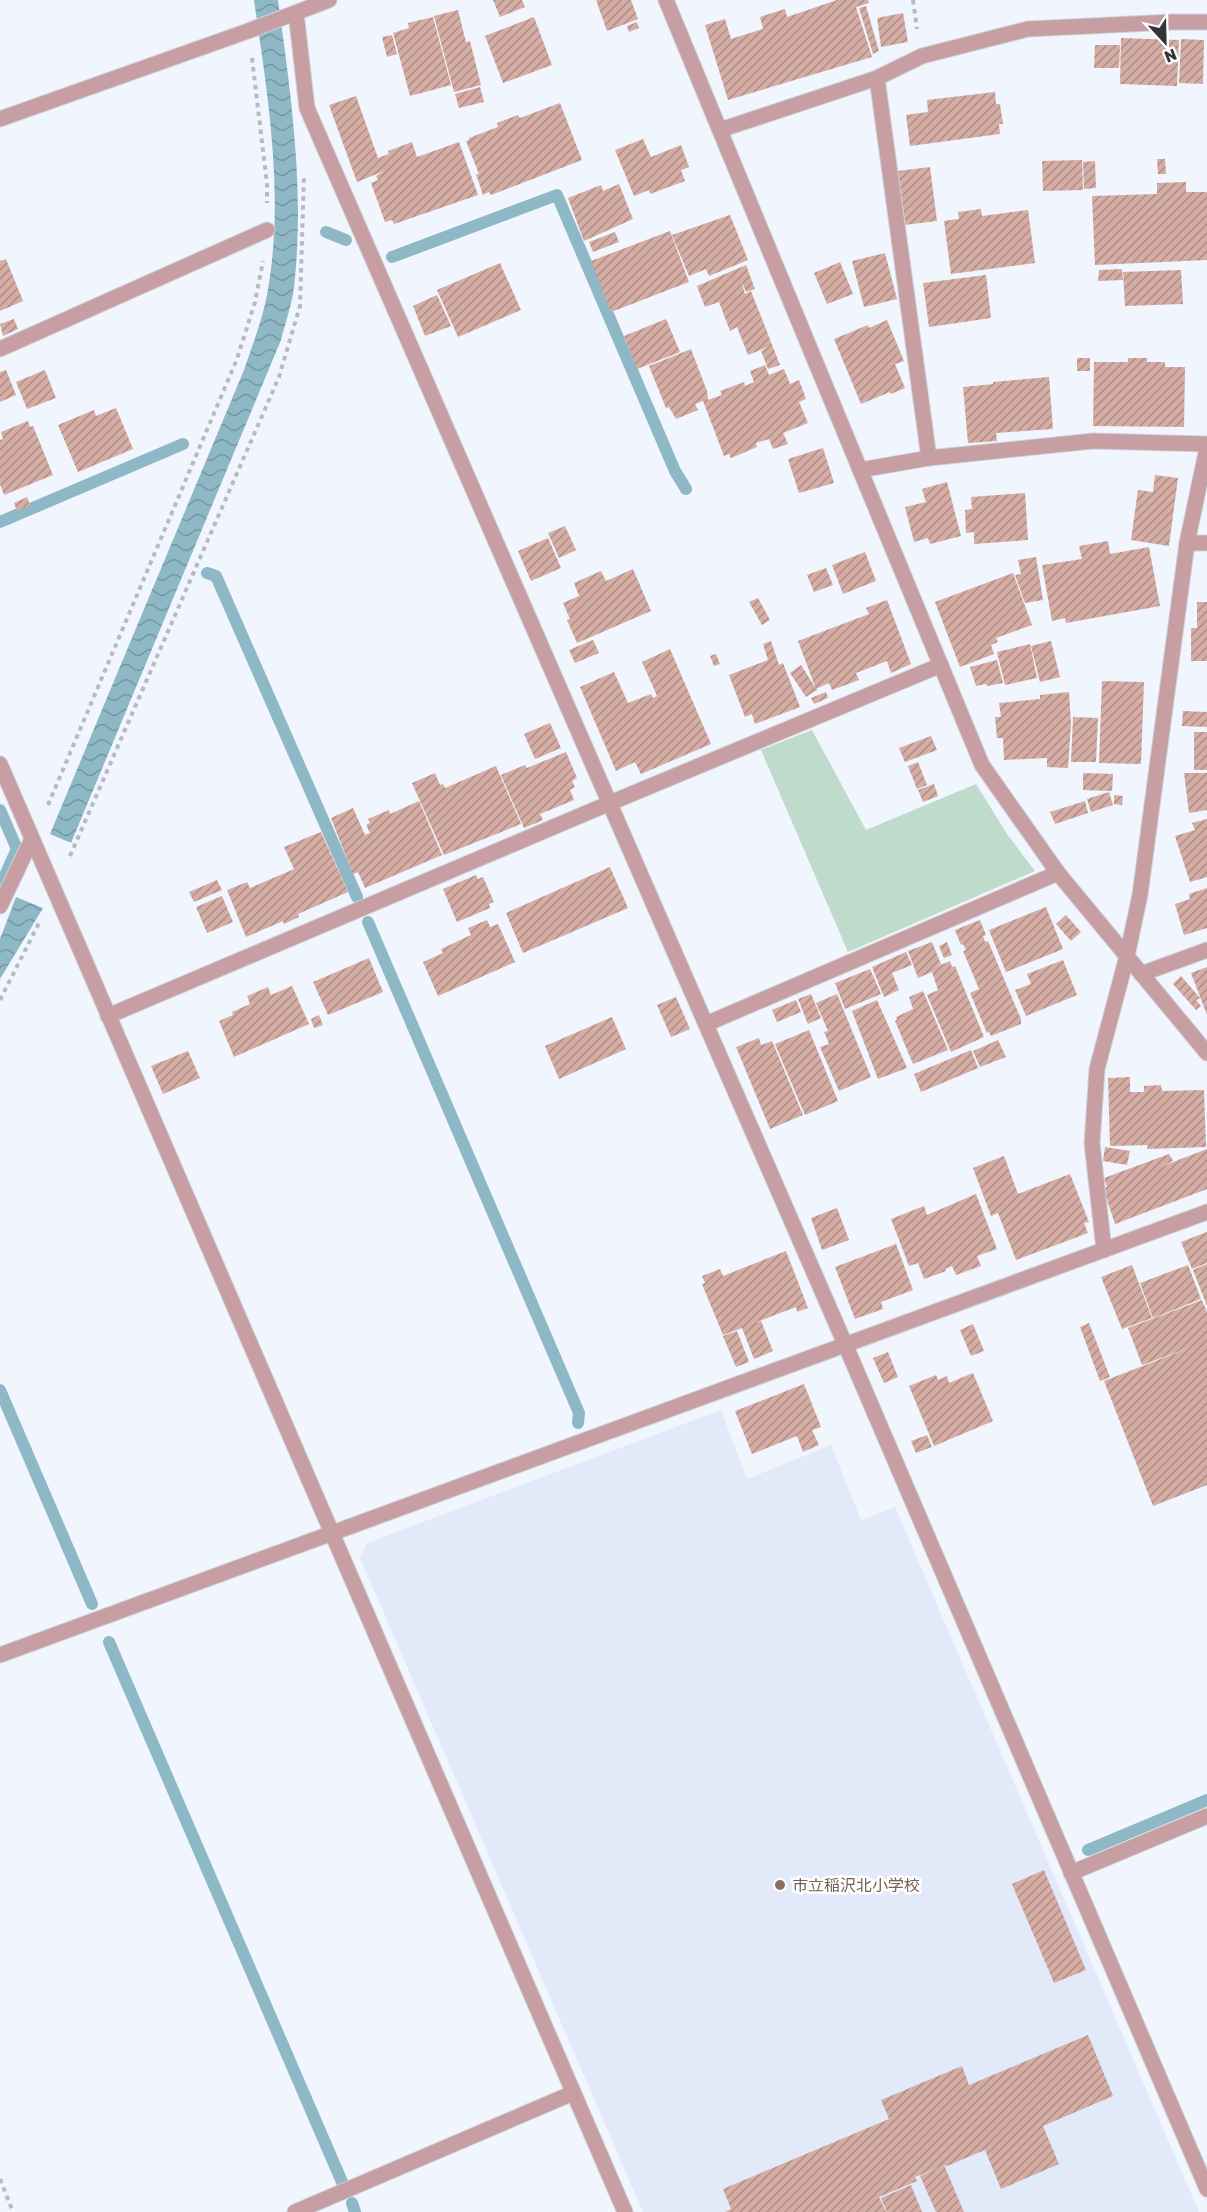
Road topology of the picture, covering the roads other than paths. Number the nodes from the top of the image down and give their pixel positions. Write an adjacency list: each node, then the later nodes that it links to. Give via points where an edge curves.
1 (329, 0): 3 (street)
2 (666, 0): 7 (street)
3 (293, 15): 6 (street); 17 (street, via 307,108)
4 (1207, 22): 5 (street, via 1028,30 922,56)
5 (877, 78): 7 (street); 11 (street)
6 (0, 119)
7 (720, 130): 12 (street)
8 (267, 230): 9 (street)
9 (0, 349)
10 (1207, 446): 11 (street, via 1093,441); 13 (street)
11 (929, 458): 12 (street)
12 (860, 470): 15 (street)
13 (1187, 543): 14 (street); 22 (street, via 1140,895)
14 (1207, 543)
15 (941, 665): 17 (street); 19 (street, via 982,765)
16 (0, 764): 18 (street)
17 (610, 803): 24 (street); 25 (street)
18 (32, 838): 20 (street); 24 (street)
19 (1058, 873): 22 (street); 25 (street)
20 (0, 906)
21 (1207, 950): 23 (street)
22 (1127, 956): 23 (street); 28 (street, via 1097,1069 1092,1143)
23 (1141, 974): 26 (street)
24 (108, 1016): 30 (street)
25 (706, 1024): 29 (street)
26 (1207, 1053)
27 (1207, 1212): 28 (street)
28 (1104, 1250): 29 (street)
29 (845, 1344): 30 (street); 33 (street)
30 (331, 1533): 31 (street); 34 (street)
31 (0, 1655)
32 (1207, 1816): 33 (street)
33 (1071, 1873): 35 (street)
34 (573, 2092): 36 (street); 37 (street)
35 (1207, 2189)
36 (295, 2212)
37 (625, 2212)

